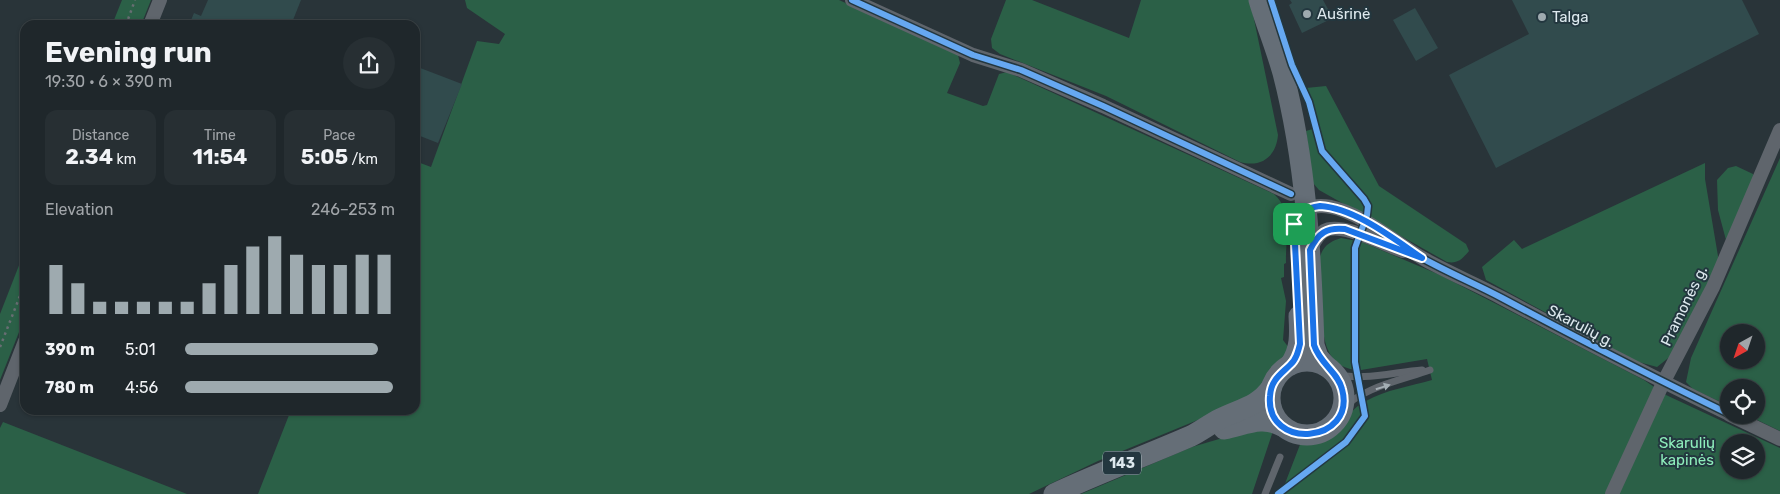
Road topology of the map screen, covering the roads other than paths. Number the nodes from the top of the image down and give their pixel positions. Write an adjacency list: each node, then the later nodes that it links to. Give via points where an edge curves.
1 (160, 0): 4 (street)
2 (852, 0): 6 (street, via 973,55 1021,70 1103,106)
3 (1260, 3): 6 (main road, 143)
4 (152, 20)
5 (1780, 130): 12 (street, Pramonės g., via 1701,311)
6 (1297, 209): 7 (main road, 143); 8 (street, Skarulių g., via 1330,207 1340,210 1384,232); 10 (main road, 143, via 1300,344)
7 (1310, 250): 8 (street, Skarulių g., via 1320,235 1334,228 1345,229); 11 (main road, 143, via 1314,345 1318,357)
8 (1422, 258): 12 (street, Skarulių g.)
9 (20, 354): 14 (street)
10 (1290, 365): 11 (main road, via 1309,362); 13 (main road, 143, via 1278,375)
11 (1330, 370): 15 (main road, 143, via 1343,391); 15 (lane, one-way to 11, via 1362,393 1430,370 1358,378)
12 (1663, 383): 16 (street, Skarulių g.); 24 (street, Pramonės g.)
13 (1271, 388): 18 (main road, via 1271,408); 19 (main road, 143, via 1254,405 1222,418)
14 (0, 405)
15 (1342, 410): 18 (main road, 143, via 1337,420 1321,433 1300,435)
16 (1720, 410)
17 (1749, 424): 20 (street, Skarulių g.)
18 (1282, 426): 19 (main road, 143, via 1271,420 1260,420)
19 (1192, 436): 22 (main road, 143)
20 (1780, 439)
21 (1280, 457): 23 (lane)
22 (1054, 494)
23 (1265, 494)
24 (1612, 494)

